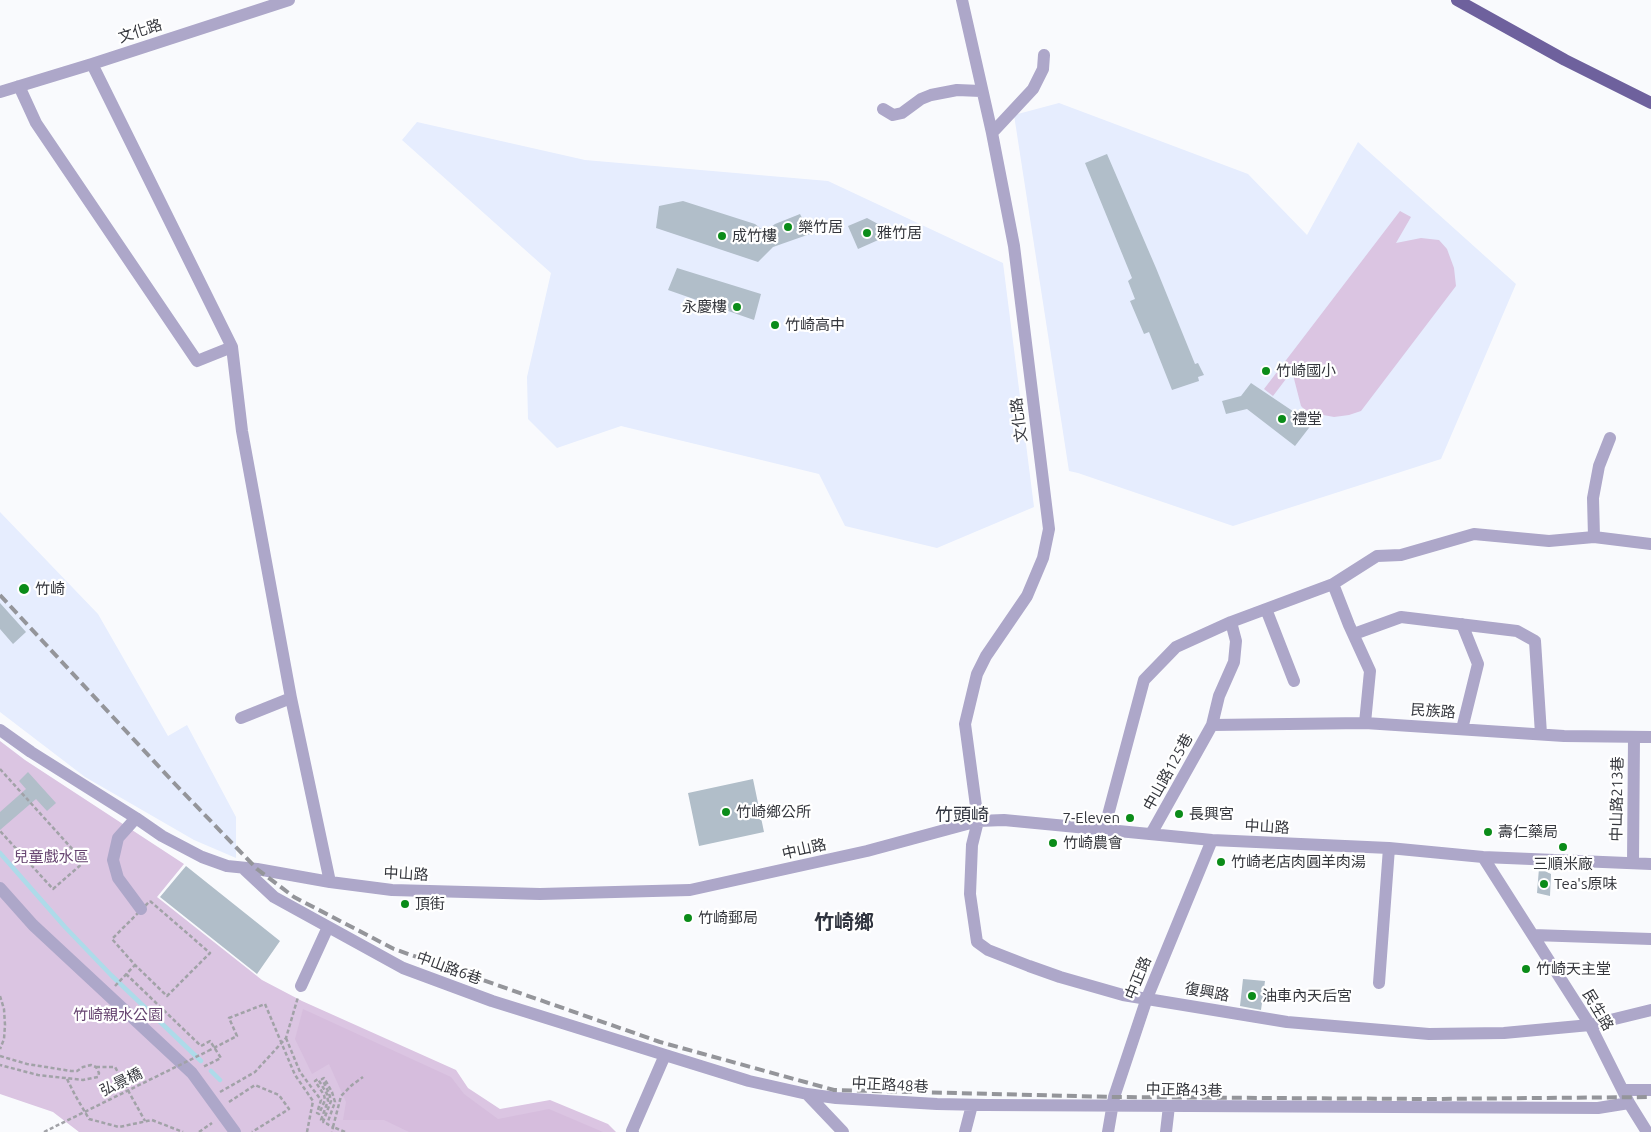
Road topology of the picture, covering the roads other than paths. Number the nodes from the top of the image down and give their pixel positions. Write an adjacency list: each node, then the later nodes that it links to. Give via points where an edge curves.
1 (286, 0): 5 (street, 文化路)
2 (962, 0): 7 (street, 文化路)
3 (1457, 0): 8 (main road)
4 (1044, 55): 10 (street, via 1043,69 1033,89)
5 (92, 64): 6 (street, 文化路); 11 (street)
6 (8, 89): 11 (street, via 36,123 197,361)
7 (981, 91): 9 (street, via 957,90 931,95 893,115); 10 (street, 文化路)
8 (1651, 103)
9 (883, 109)
10 (992, 133): 31 (street, 文化路, via 1014,246 1048,529 1043,558 1027,596 986,656 970,699 965,724)
11 (232, 347): 21 (street, via 242,431)
12 (1610, 438): 13 (street, via 1599,466 1593,498)
13 (1594, 537): 14 (street); 15 (street, via 1549,540 1474,534 1400,555 1377,556)
14 (1651, 544)
15 (1333, 584): 16 (street); 19 (street)
16 (1266, 609): 17 (street); 20 (street)
17 (1231, 622): 24 (street, 中山路125巷, via 1236,641 1234,662); 32 (street, via 1176,647 1144,680)
18 (1462, 624): 19 (street, via 1401,617); 25 (street, via 1478,664); 27 (street, via 1517,631 1535,641)
19 (1354, 634): 23 (street, via 1370,671)
20 (1294, 681)
21 (291, 698): 22 (street); 40 (street)
22 (242, 718)
23 (1365, 723): 24 (street, 民族路); 25 (street, 民族路)
24 (1212, 725): 33 (street, 中山路125巷)
25 (1462, 729): 27 (street, 民族路)
26 (0, 730): 30 (street, 中山路)
27 (1541, 734): 28 (street, 民族路)
28 (1634, 736): 29 (street, 民族路); 37 (street, 中山路213巷)
29 (1651, 737)
30 (136, 818): 39 (street, 中山路, via 202,857); 42 (street, via 118,838 113,860 118,878)
31 (978, 821): 32 (street, 中山路, via 1004,820); 40 (street, 中山路, via 867,851 690,890 540,894 392,890); 48 (street, 復興路, via 972,845 970,894 977,942 988,950 1060,977 1123,995)
32 (1104, 830): 33 (street, 中山路)
33 (1151, 834): 34 (street, 中山路)
34 (1212, 840): 35 (street, 中山路); 48 (street, 中正路)
35 (1389, 848): 36 (street, 中山路); 46 (street)
36 (1482, 857): 37 (street, 中山路); 44 (street, 民生路)
37 (1633, 863): 38 (street, 中山路)
38 (1651, 864)
39 (243, 868): 40 (street, 中山路); 43 (street, 中山路6巷, via 274,897)
40 (330, 882)
41 (0, 888): 59 (street, via 33,925 192,1073)
42 (141, 909)
43 (328, 927): 47 (street); 51 (street, 中山路6巷, via 403,968)
44 (1533, 935): 45 (street); 50 (street, 民生路)
45 (1651, 939)
46 (1380, 983)
47 (301, 986)
48 (1147, 998): 50 (street, 復興路, via 1287,1022 1429,1034 1504,1033); 57 (street, 中正路)
49 (1651, 1010): 50 (street, 復興路)
50 (1590, 1025): 52 (street, 民生路)
51 (665, 1055): 54 (street, 中山路6巷, via 749,1081); 60 (street)
52 (1623, 1090): 53 (street); 55 (street, 民生路)
53 (1651, 1090)
54 (807, 1094): 56 (street, 中正路48巷); 61 (street)
55 (1629, 1103): 58 (street, 中正路43巷, via 1598,1108); 65 (street, 民生路)
56 (972, 1105): 57 (street, 中正路48巷); 62 (street)
57 (1112, 1106): 58 (street, 中正路43巷); 63 (street, 中正路)
58 (1169, 1106): 64 (street)
59 (235, 1132)
60 (632, 1132)
61 (843, 1132)
62 (965, 1132)
63 (1108, 1132)
64 (1166, 1132)
65 (1647, 1132)

